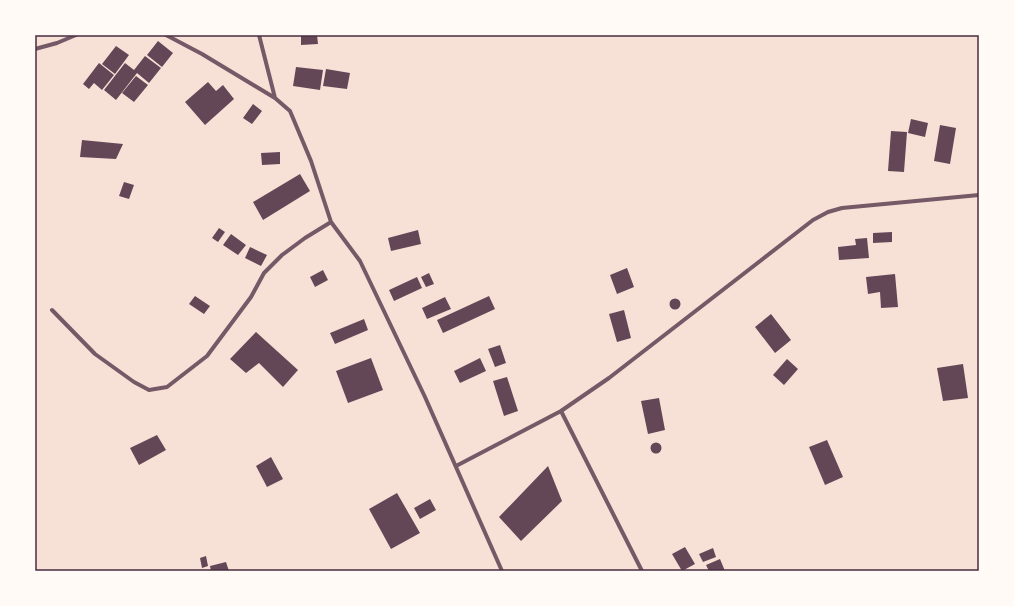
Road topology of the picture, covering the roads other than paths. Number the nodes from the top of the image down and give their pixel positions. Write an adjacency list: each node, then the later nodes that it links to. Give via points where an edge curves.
1 (76, 35): 4 (street)
2 (166, 35): 5 (street)
3 (258, 35): 5 (street)
4 (35, 49)
5 (275, 98): 7 (street, via 290,111 311,161)
6 (979, 195): 9 (street, via 842,208 828,212 813,220 609,378)
7 (331, 222): 8 (street, via 282,255 264,273 251,297 207,356 168,387 149,390 134,382 95,354); 10 (street, via 360,261)
8 (52, 310)
9 (561, 411): 10 (street); 12 (street)
10 (456, 466): 11 (street)
11 (502, 571)
12 (642, 571)

